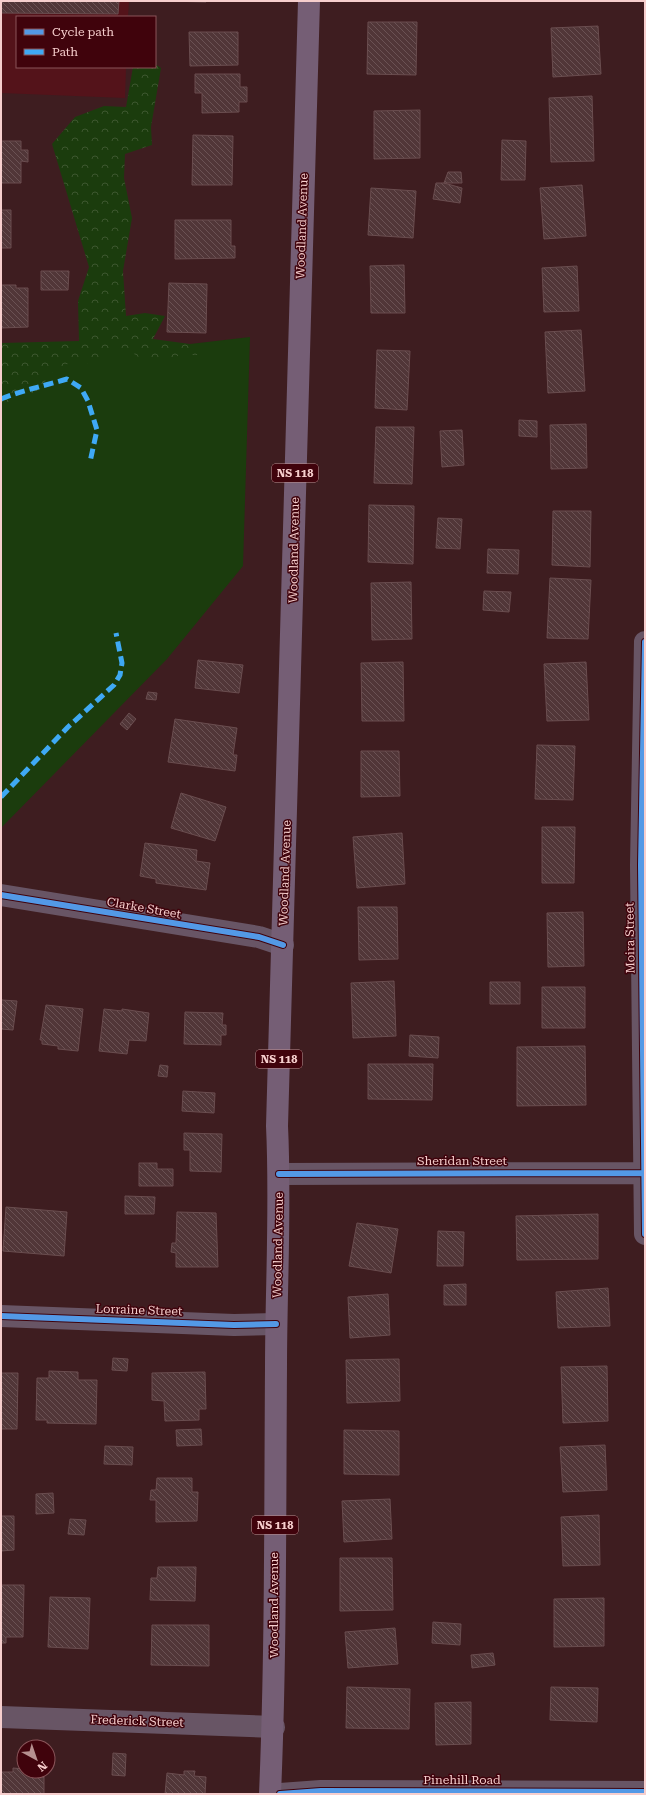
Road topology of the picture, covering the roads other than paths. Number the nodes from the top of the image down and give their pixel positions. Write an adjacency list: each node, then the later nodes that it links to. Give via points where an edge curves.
1 (308, 1): 4 (main road, Woodland Avenue / NS 118)
2 (645, 642): 5 (street, Moira Street, via 641,865)
3 (1, 895): 4 (street, Clarke Street, via 259,937)
4 (282, 945): 6 (main road, Woodland Avenue / NS 118, via 278,1126)
5 (644, 1173): 6 (street, Sheridan Street); 7 (street, Moira Street)
6 (280, 1174): 9 (main road, Woodland Avenue / NS 118)
7 (645, 1234)
8 (1, 1316): 9 (street, Lorraine Street, via 234,1325)
9 (276, 1324): 11 (main road, Woodland Avenue / NS 118)
10 (1, 1717): 11 (street, Frederick Street)
11 (274, 1727): 13 (main road, Woodland Avenue / NS 118)
12 (645, 1792): 14 (street, Pinehill Road, via 321,1791)
13 (270, 1794)
14 (280, 1794)

